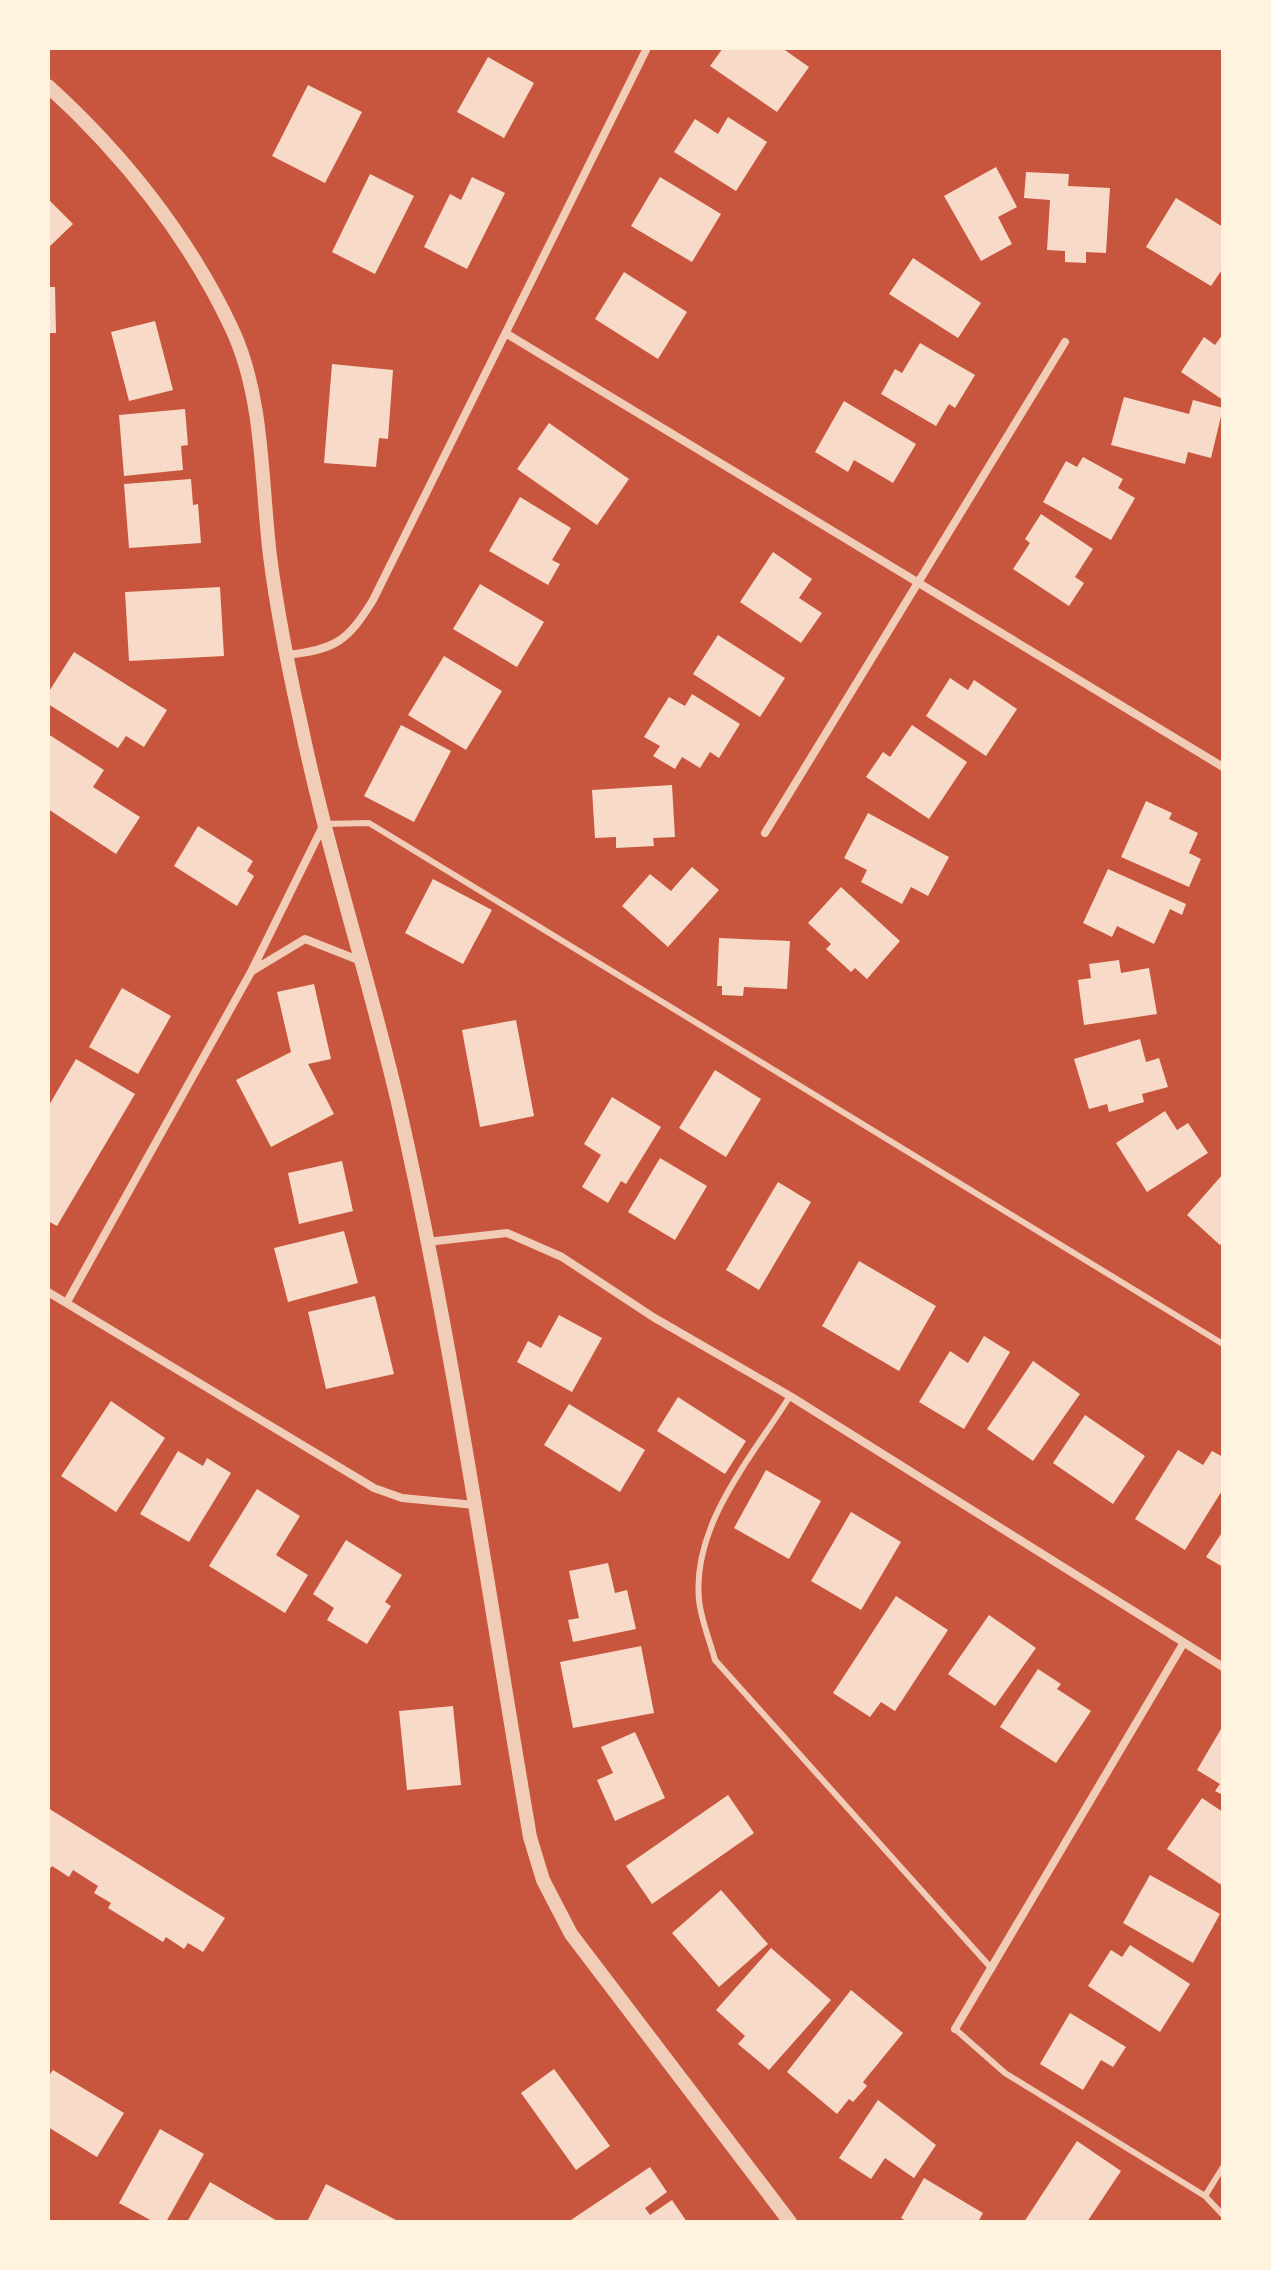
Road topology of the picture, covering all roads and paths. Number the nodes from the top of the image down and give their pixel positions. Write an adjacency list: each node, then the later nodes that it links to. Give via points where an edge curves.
1 (647, 48): 3 (street)
2 (48, 86): 6 (street, via 101,134 169,222 234,333 253,405)
3 (507, 334): 5 (street); 6 (street, via 351,635 311,652)
4 (1065, 342): 5 (street)
5 (916, 582): 7 (street); 9 (street)
6 (286, 655): 8 (street)
7 (1223, 767)
8 (324, 824): 10 (street); 11 (street); 15 (lane, via 369,823)
9 (765, 833)
10 (362, 962): 11 (street, via 305,939); 12 (street)
11 (251, 972): 14 (street)
12 (427, 1242): 16 (street, via 507,1233 562,1257); 17 (street)
13 (48, 1292): 14 (street)
14 (67, 1302): 17 (street, via 374,1488 402,1498)
15 (1223, 1344)
16 (790, 1396): 18 (street); 20 (lane, via 711,1524 701,1562 699,1601 715,1660)
17 (475, 1505): 25 (street, via 530,1837 543,1880 571,1934)
18 (1183, 1644): 19 (street); 20 (street)
19 (1223, 1667)
20 (993, 1971): 21 (street)
21 (955, 2029): 23 (lane, via 1005,2073)
22 (1223, 2167): 23 (lane)
23 (1205, 2196): 24 (lane)
24 (1223, 2216): 26 (lane)
25 (790, 2222)
26 (1220, 2222)

